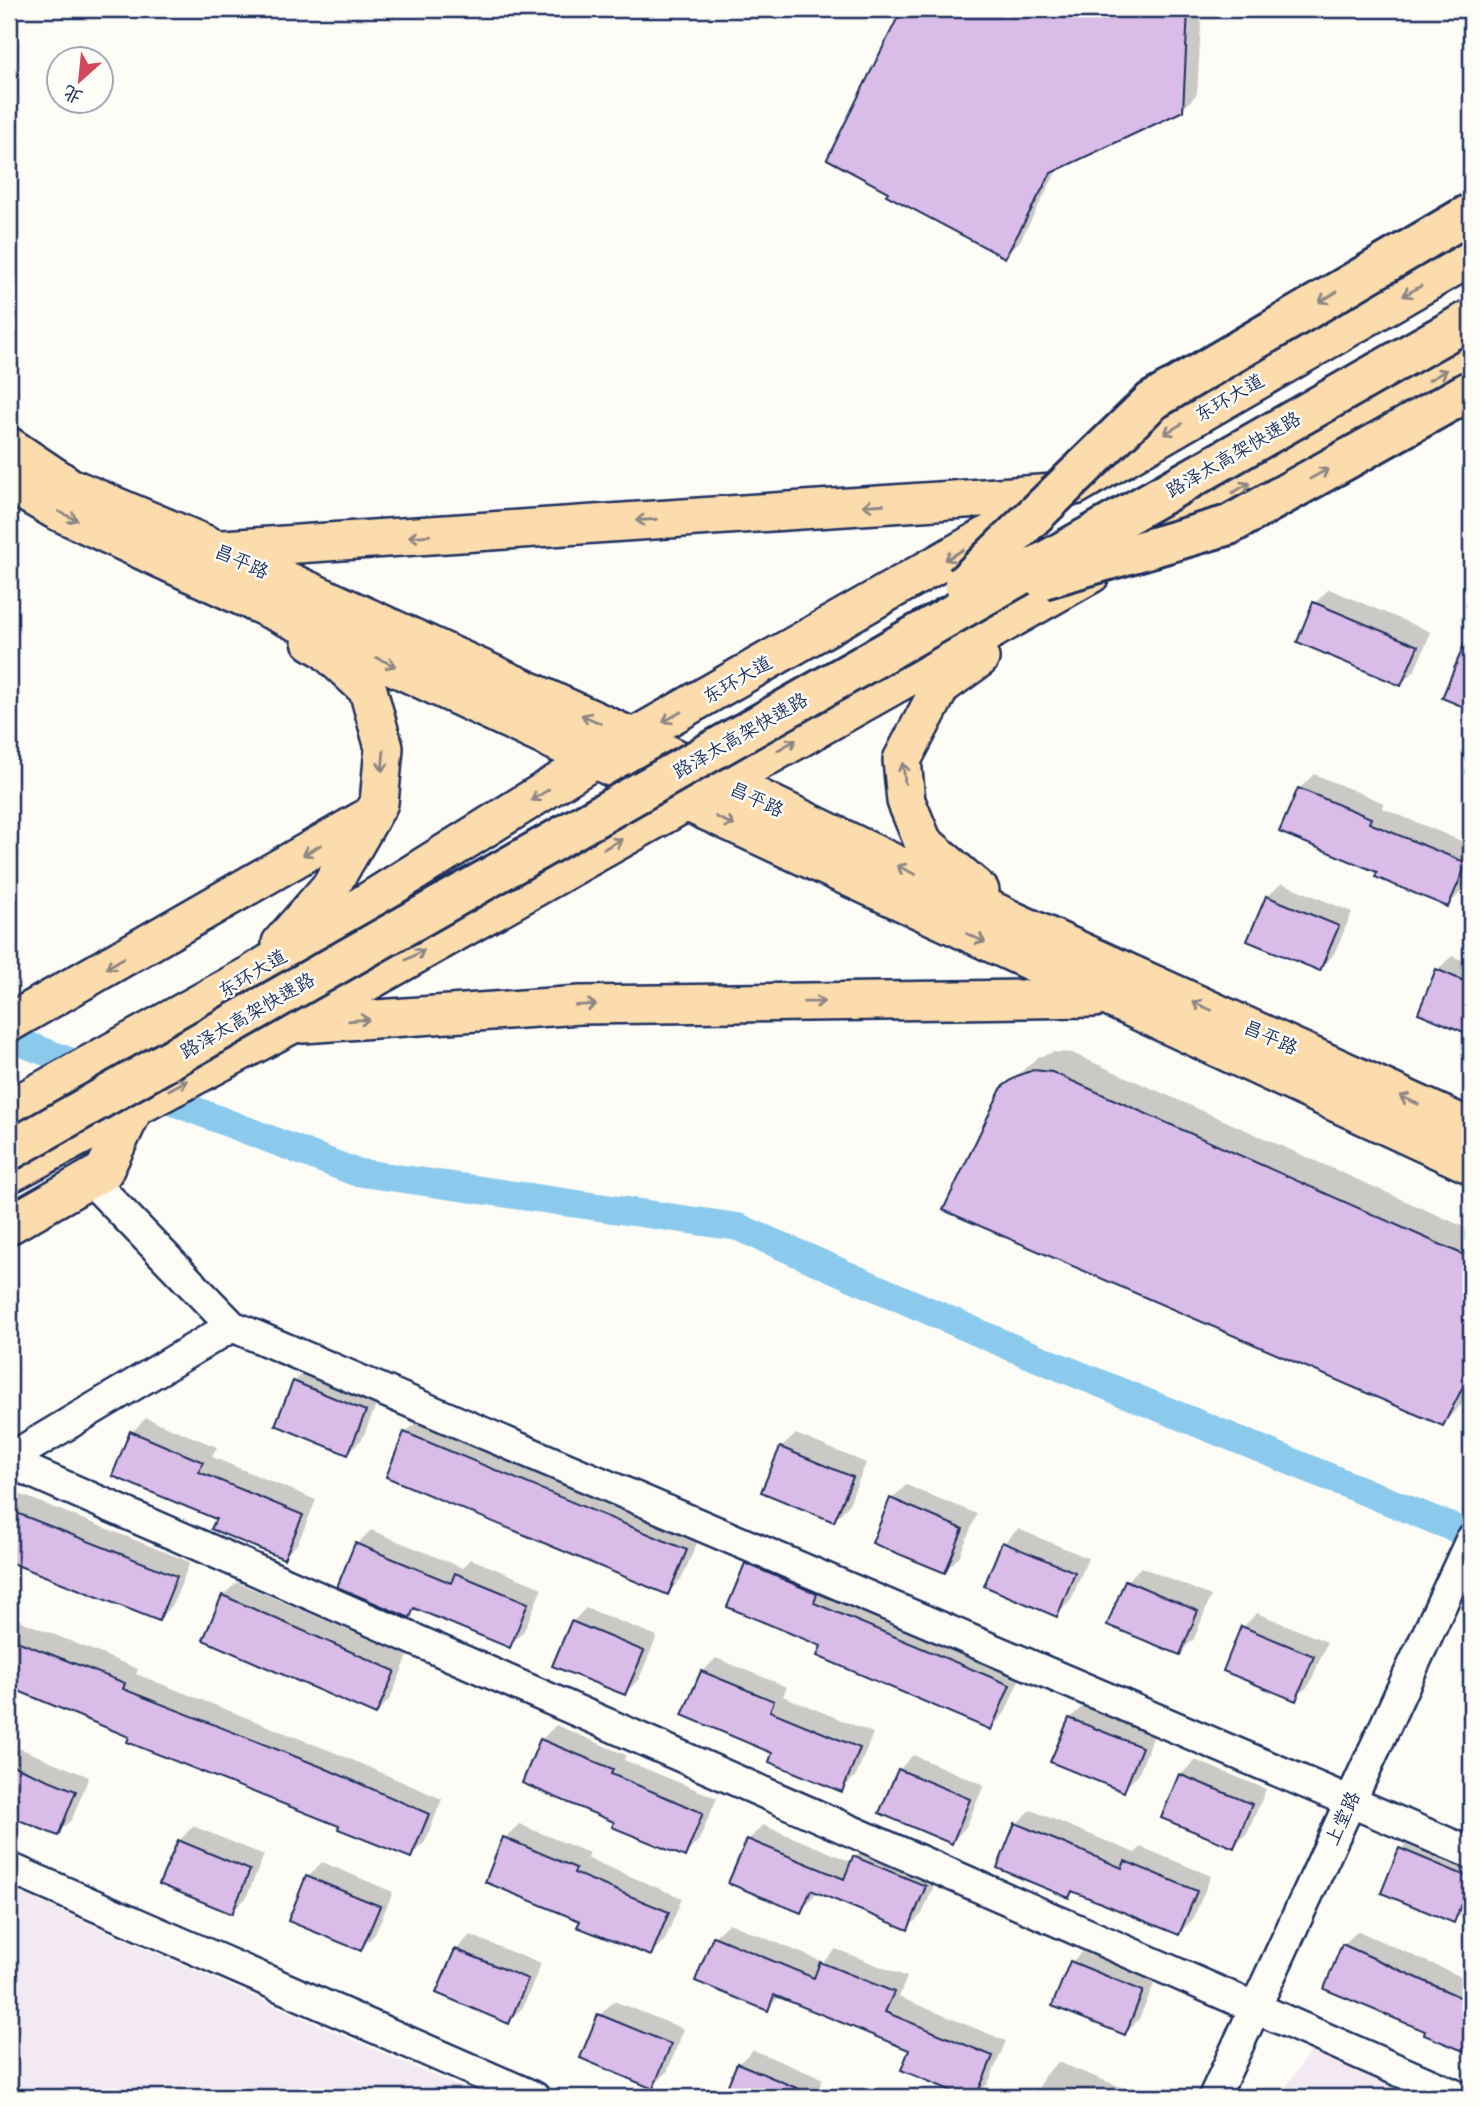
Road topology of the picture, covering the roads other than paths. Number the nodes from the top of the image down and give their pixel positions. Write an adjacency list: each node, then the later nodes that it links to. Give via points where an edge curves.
1 (1471, 213): 12 (highway, one-way to 12, bridge, via 1152,401)
2 (1471, 257): 9 (main road, 东环大道, one-way to 9)
3 (1471, 293): 12 (highway, 路泽太高架快速路, bridge)
4 (1471, 319): 12 (highway, 路泽太高架快速路, bridge)
5 (1471, 356): 10 (main road, one-way to 5)
6 (1471, 390): 12 (highway, one-way to 6, bridge, via 1229,525)
7 (9, 446): 11 (main road, 昌平路, via 70,487)
8 (9, 483): 11 (main road, 昌平路, one-way to 11, via 57,511)
9 (1063, 492): 11 (main road, one-way to 11); 13 (main road, 东环大道, one-way to 13)
10 (1114, 560): 15 (main road, one-way to 10); 18 (main road, one-way to 10, via 923,842 906,801 902,760 942,686)
11 (214, 566): 13 (main road, 昌平路, one-way to 11); 14 (main road, 昌平路, one-way to 14); 17 (main road, one-way to 17, via 324,649 368,690 384,748 379,803)
12 (972, 591): 25 (highway, 路泽太高架快速路); 27 (highway, 路泽太高架快速路, bridge)
13 (634, 738): 14 (main road, 东环大道); 15 (main road, 昌平路)
14 (597, 758): 16 (main road, 昌平路); 19 (main road, 东环大道, one-way to 19)
15 (721, 782): 16 (main road); 18 (main road, 昌平路, one-way to 15)
16 (685, 803): 20 (main road, 昌平路, one-way to 20); 22 (main road, one-way to 16)
17 (371, 816): 19 (main road, via 331,886); 21 (main road, one-way to 21)
18 (1012, 920): 26 (main road, 昌平路, one-way to 18)
19 (253, 974): 24 (main road, 东环大道)
20 (1103, 998): 22 (main road, one-way to 20, via 580,1005); 28 (main road, 昌平路)
21 (9, 1023)
22 (291, 1025): 23 (main road, one-way to 22)
23 (134, 1108): 29 (main road); 30 (main road, via 104,1171)
24 (9, 1109)
25 (9, 1125)
26 (1471, 1128)
27 (9, 1151)
28 (1471, 1165)
29 (9, 1174)
30 (90, 1179): 31 (main road); 32 (street)
31 (9, 1225)
32 (232, 1326): 33 (street); 35 (street)
33 (9, 1461): 38 (street)
34 (1471, 1540): 35 (street, 上堂路)
35 (1350, 1801): 36 (street); 38 (street, 上堂路)
36 (1471, 1853)
37 (9, 1868): 39 (street)
38 (1255, 2007): 40 (street, 上堂路); 41 (street)
39 (534, 2097)
40 (1214, 2097)
41 (1459, 2097)

